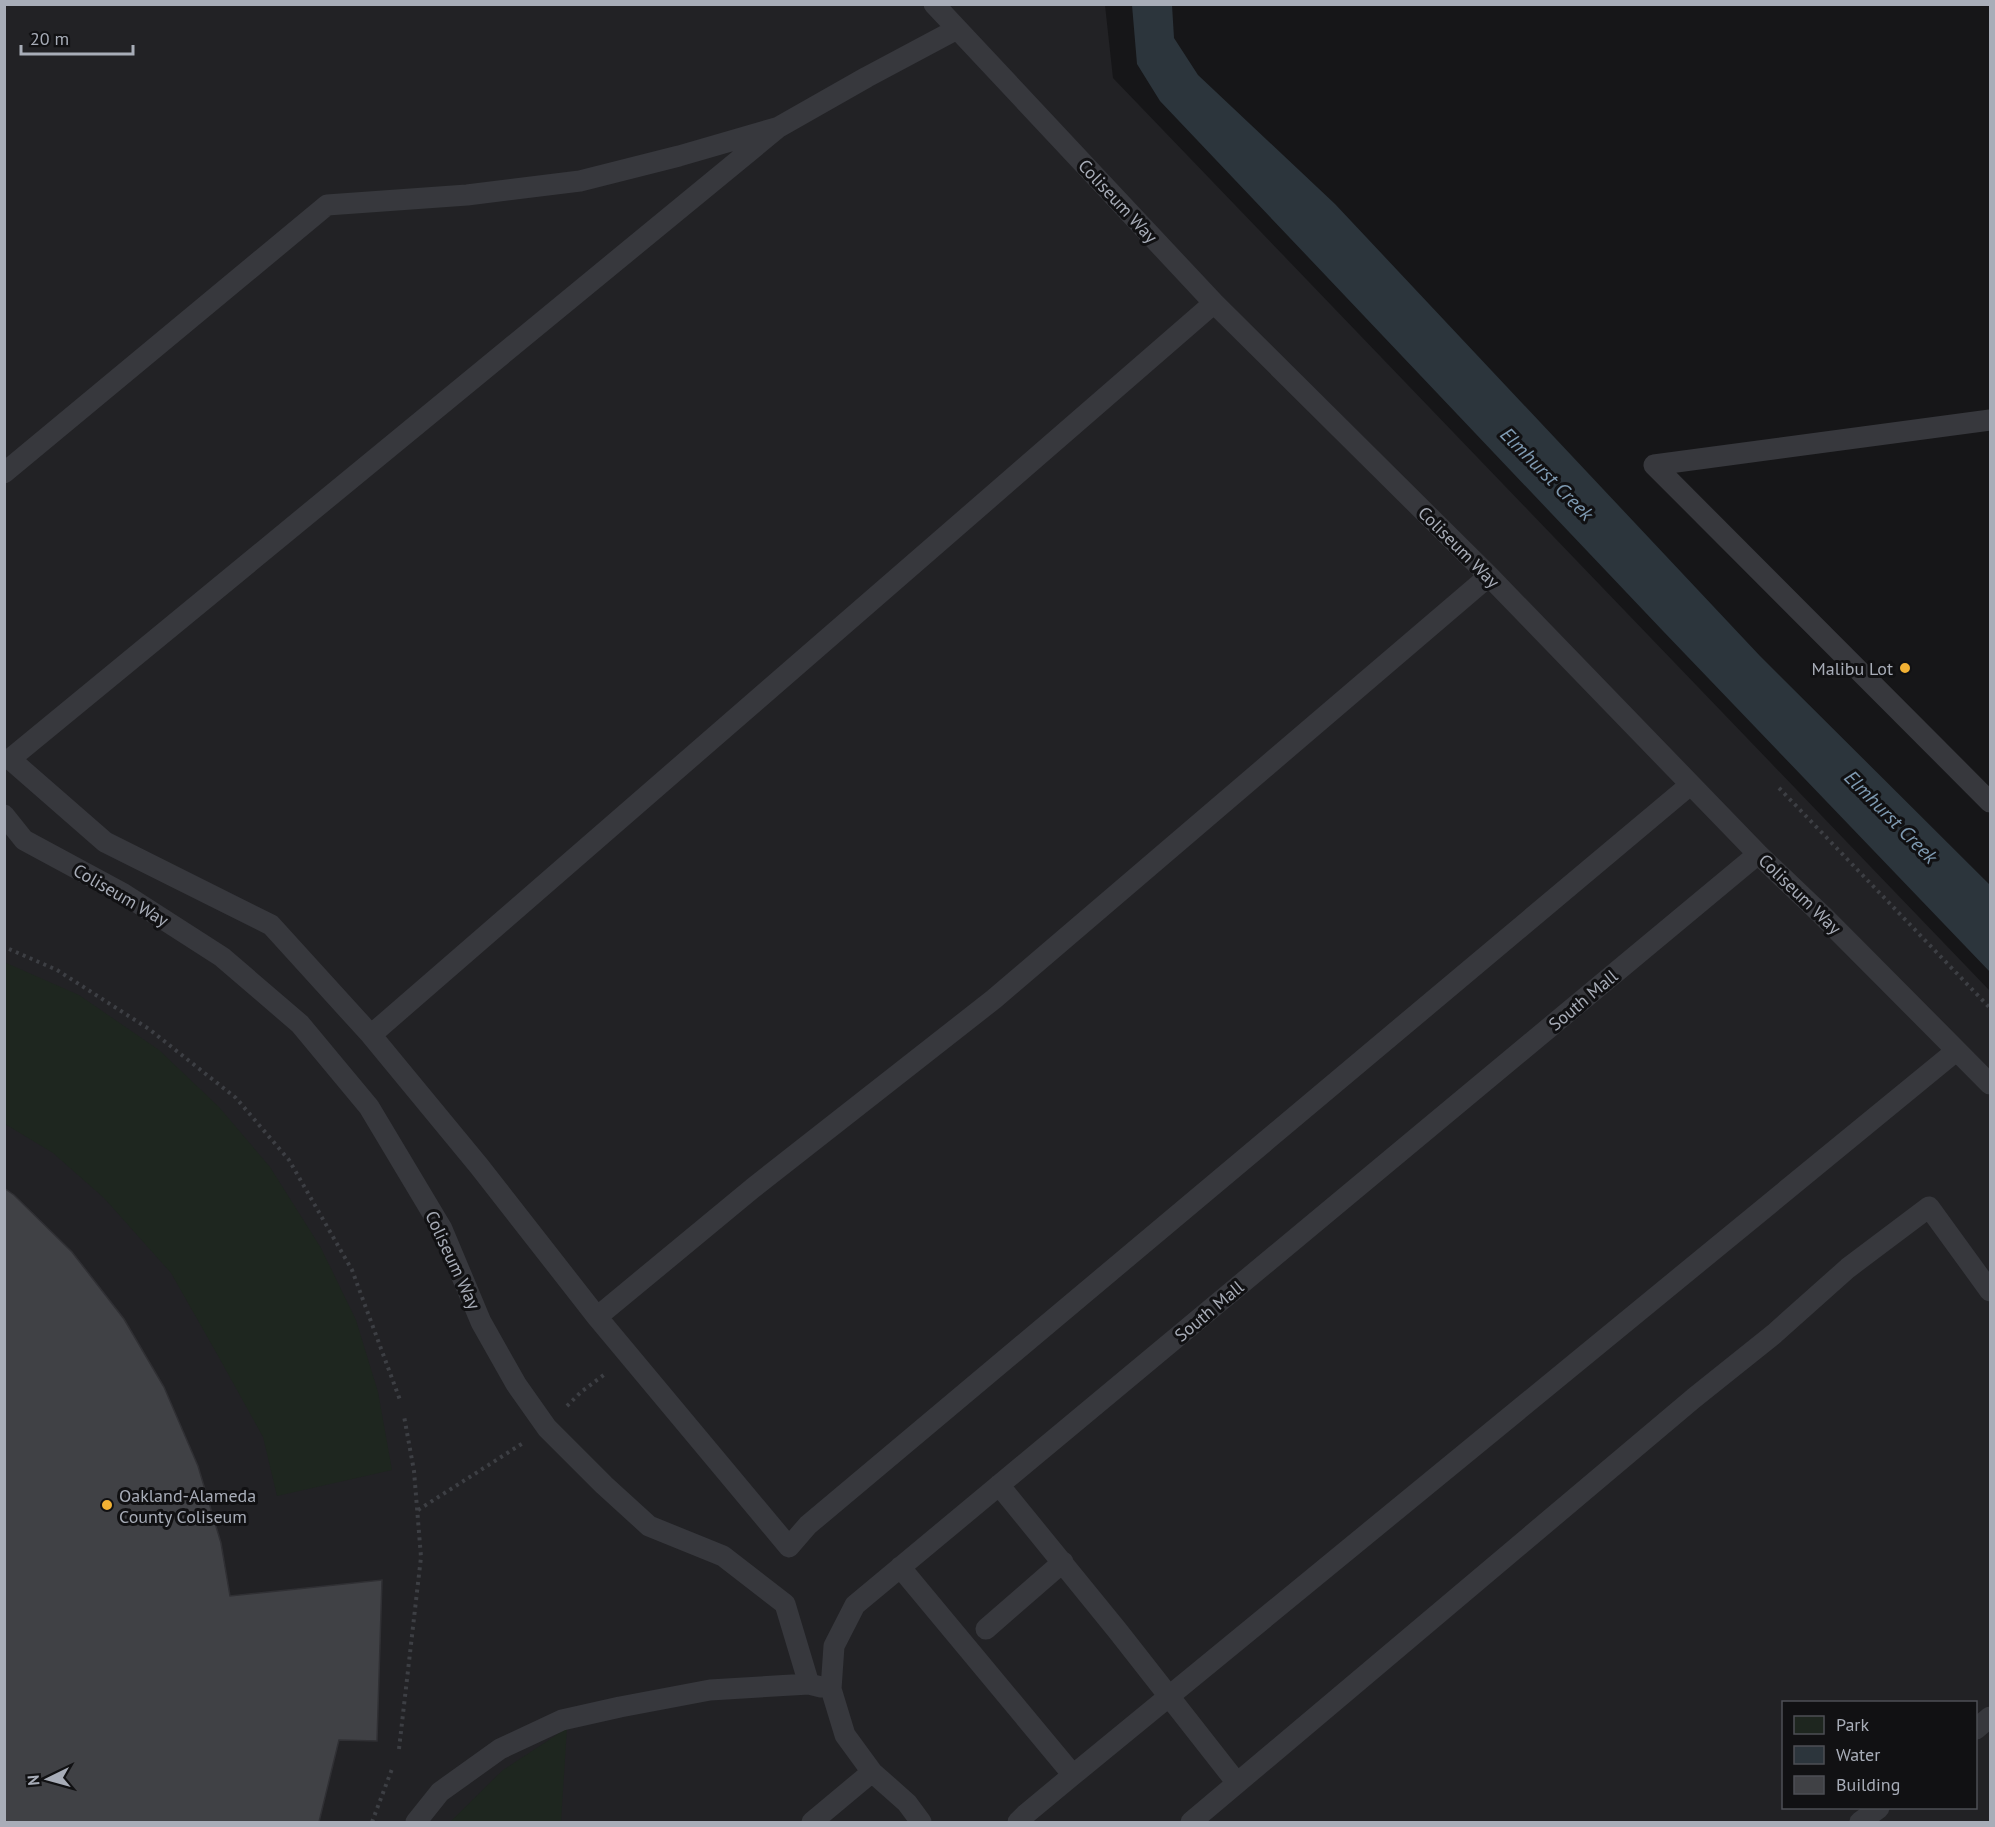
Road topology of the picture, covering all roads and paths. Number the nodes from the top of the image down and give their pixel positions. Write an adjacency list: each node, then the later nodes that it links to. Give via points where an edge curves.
1 (934, 4): 2 (lane, Coliseum Way)
2 (957, 29): 3 (lane); 4 (lane, Coliseum Way)
3 (779, 127): 6 (lane, via 580,181 467,195 327,205); 8 (lane)
4 (1214, 303): 7 (lane, Coliseum Way); 16 (lane)
5 (1990, 420): 11 (lane, via 1654,465)
6 (4, 473)
7 (1489, 576): 9 (lane, Coliseum Way); 20 (lane, via 1003,992 753,1188)
8 (7, 756): 16 (lane, via 105,842 271,925)
9 (1690, 785): 13 (lane, Coliseum Way); 20 (lane, via 808,1525 789,1547)
10 (1779, 788): 15 (path)
11 (1990, 802)
12 (4, 815): 24 (lane, Coliseum Way, via 24,840 124,894 222,957 300,1024 369,1107 442,1229 487,1333)
13 (1758, 854): 17 (lane, Coliseum Way); 25 (lane, South Mall)
14 (9, 949): 22 (path, via 57,970 149,1029 236,1098 289,1160 352,1270)
15 (1990, 1008)
16 (371, 1035): 20 (lane)
17 (1956, 1051): 18 (lane, Coliseum Way); 32 (lane)
18 (1990, 1084)
19 (1989, 1287): 39 (lane, via 1929,1207 1848,1268)
20 (597, 1317)
21 (581, 1392): 24 (path)
22 (400, 1400)
23 (404, 1416): 26 (path)
24 (547, 1428): 26 (path); 30 (lane, Coliseum Way, via 649,1526 723,1556 785,1604)
25 (999, 1485): 27 (lane); 28 (lane, South Mall)
26 (418, 1510): 35 (path, via 421,1557)
27 (1063, 1562): 29 (lane); 32 (lane)
28 (900, 1567): 31 (lane, South Mall, via 855,1605 834,1646); 38 (lane)
29 (986, 1629)
30 (809, 1684): 31 (lane); 42 (lane, via 710,1690 562,1720 500,1749 440,1792)
31 (831, 1689): 37 (lane, South Mall, via 845,1735)
32 (1169, 1696): 38 (lane); 39 (lane)
33 (1990, 1717): 34 (lane)
34 (1977, 1728)
35 (399, 1749)
36 (392, 1769): 41 (path)
37 (872, 1772): 43 (lane); 44 (lane, South Mall, via 907,1803)
38 (1073, 1775): 45 (lane)
39 (1237, 1784): 46 (lane)
40 (1878, 1809): 47 (lane)
41 (372, 1822)
42 (417, 1822)
43 (812, 1822)
44 (921, 1822)
45 (1018, 1822)
46 (1191, 1822)
47 (1860, 1822)

